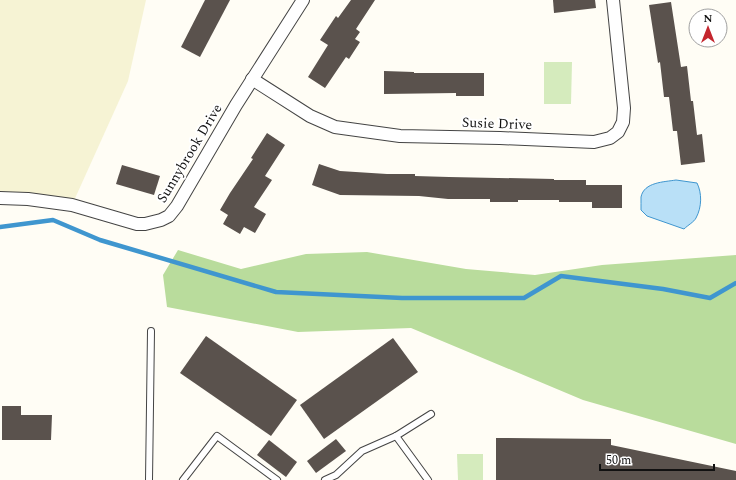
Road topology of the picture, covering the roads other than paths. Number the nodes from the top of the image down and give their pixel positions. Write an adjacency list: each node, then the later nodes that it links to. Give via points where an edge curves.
1 (303, 0): 3 (street, Sunnybrook Drive)
2 (613, 0): 3 (street, Susie Drive, via 624,108 623,122 618,132 610,138 594,142 400,136 334,127 310,116)
3 (252, 79): 4 (street, Sunnybrook Drive, via 177,206 169,216 161,220 137,224 72,205)
4 (0, 198)
5 (151, 331): 8 (lane)
6 (431, 414): 7 (lane)
7 (396, 436): 11 (lane, via 362,451 336,475); 12 (lane)
8 (149, 480)
9 (183, 480): 10 (lane, via 217,436)
10 (277, 480)
11 (325, 480)
12 (428, 480)

